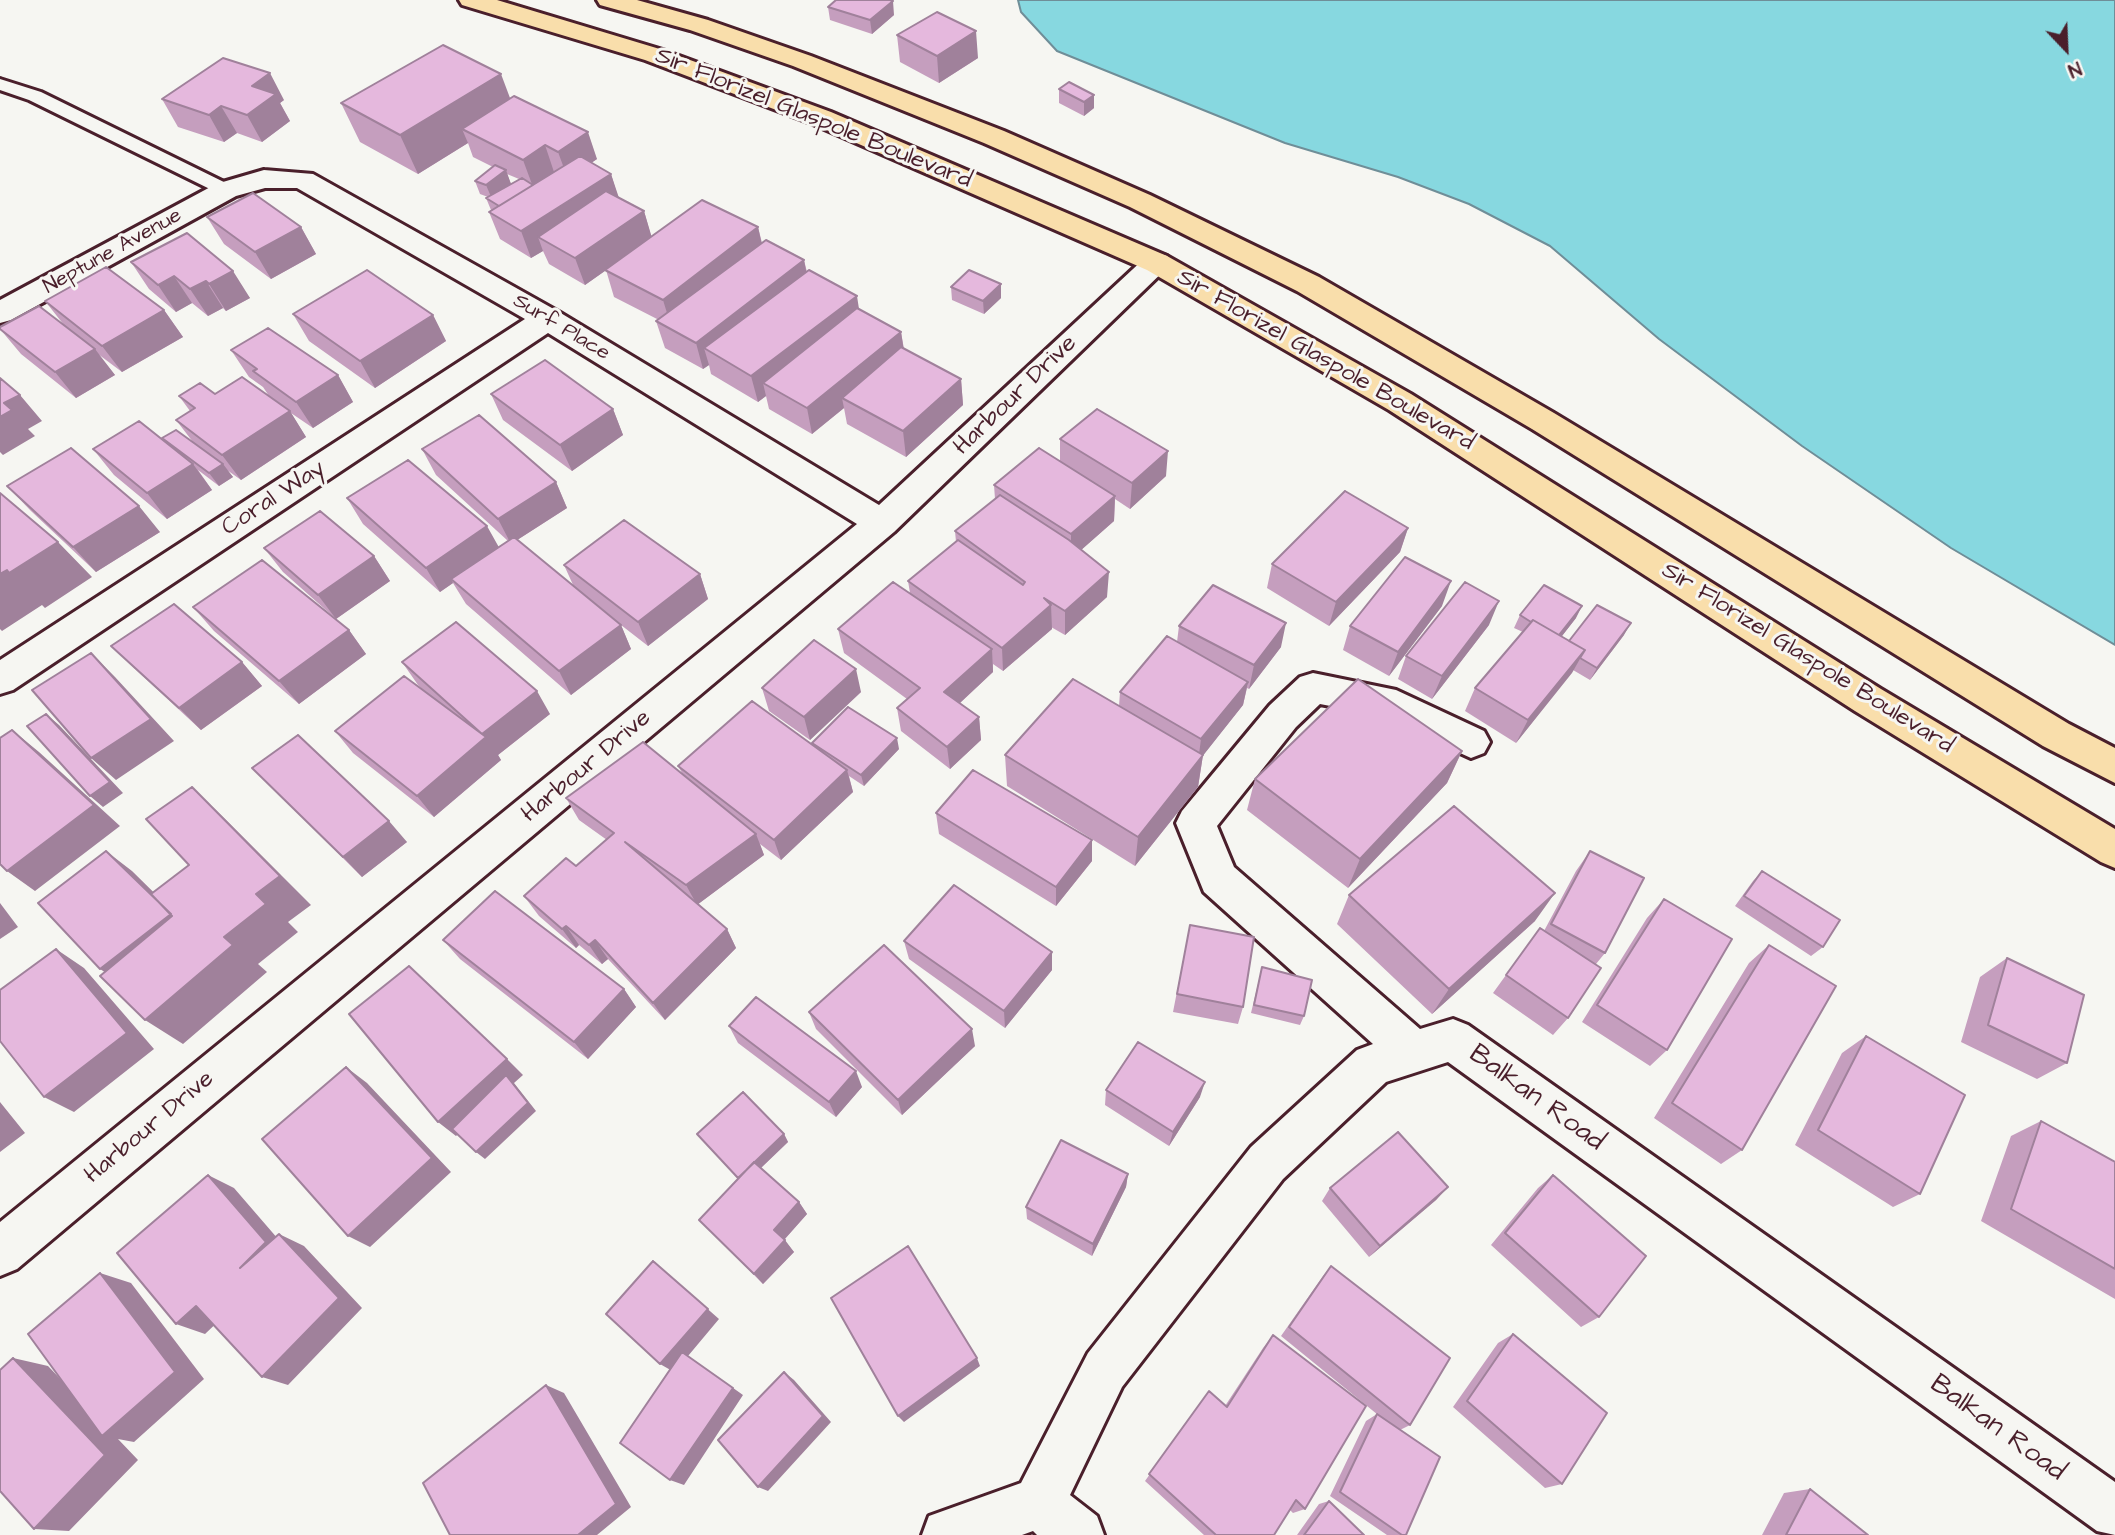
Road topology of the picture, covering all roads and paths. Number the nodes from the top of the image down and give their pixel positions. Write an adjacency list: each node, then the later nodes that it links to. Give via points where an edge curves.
1 (471, 0): 5 (highway, Sir Florizel Glaspole Boulevard, via 654,55 809,113)
2 (609, 0): 11 (highway, Sir Florizel Glaspole Boulevard, via 802,61 994,136 1308,284)
3 (0, 84): 4 (lane, via 35,96)
4 (226, 190): 6 (street, Neptune Avenue); 7 (street, Surf Place, via 264,179 303,180)
5 (1157, 263): 8 (street, Harbour Drive); 12 (highway, Sir Florizel Glaspole Boulevard, via 1411,409 1868,700)
6 (0, 313)
7 (548, 319): 8 (street, Surf Place); 9 (street, Coral Way)
8 (881, 523): 14 (street, Harbour Drive)
9 (0, 679)
10 (1471, 741): 13 (street, via 1383,701 1313,688 1283,716 1196,823 1218,879)
11 (2115, 767)
12 (2115, 850)
13 (1415, 1052): 15 (street, Balkan Road, via 1373,1065 1266,1163 1105,1370); 16 (street, Balkan Road, via 1453,1040)
14 (0, 1252)
15 (1039, 1503): 17 (street); 18 (street)
16 (2115, 1513)
17 (948, 1535)
18 (1078, 1535)

